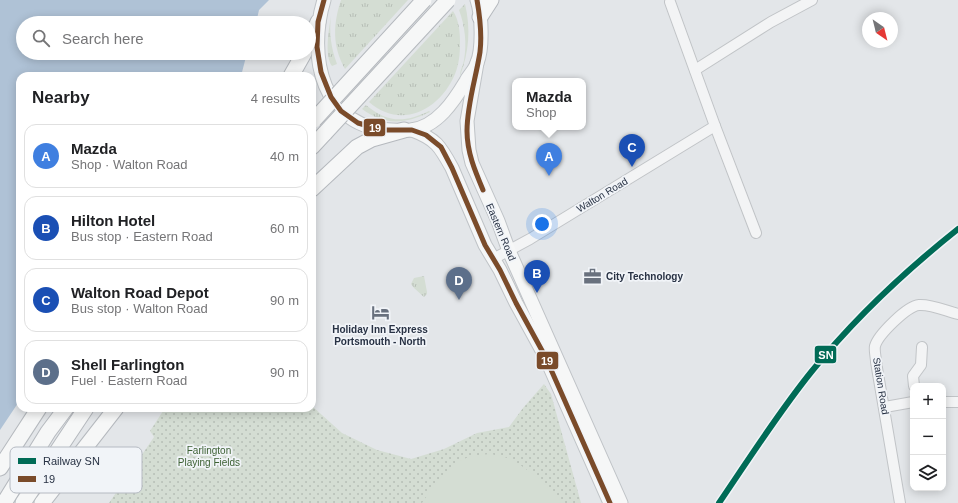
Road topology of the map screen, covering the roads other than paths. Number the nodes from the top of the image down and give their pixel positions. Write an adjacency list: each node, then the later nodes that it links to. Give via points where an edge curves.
1 (324, 0): 9 (main road)
2 (424, 0): 15 (highway, bridge)
3 (448, 0): 18 (highway, bridge)
4 (477, 0): 8 (main road, Eastern Road)
5 (491, 0): 8 (highway)
6 (812, 0): 13 (street, via 771,22)
7 (670, 2): 13 (street)
8 (480, 17): 12 (main road, Eastern Road, via 480,50)
9 (318, 22): 10 (highway); 17 (main road, via 319,63 327,90 336,105 358,123 382,130)
10 (316, 27)
11 (300, 60): 14 (highway)
12 (477, 63): 17 (main road, via 442,114 429,123); 21 (main road, Eastern Road, via 467,121 469,150)
13 (695, 70): 16 (street)
14 (293, 72)
15 (316, 118)
16 (715, 126): 20 (street); 21 (street, Walton Road)
17 (408, 130): 19 (highway, via 372,139 357,146); 22 (main road, Eastern Road, via 432,139 446,156)
18 (316, 143)
19 (316, 185)
20 (756, 233)
21 (509, 251): 22 (street, Walton Road); 47 (main road, Eastern Road)
22 (493, 259): 46 (main road, Eastern Road, via 545,356)
23 (958, 314): 29 (street, Station Road, via 918,305 906,310 880,338 875,347)
24 (922, 347): 25 (street, via 921,365 913,376)
25 (914, 383)
26 (946, 402): 27 (street)
27 (958, 402)
28 (910, 403): 29 (street)
29 (884, 407): 48 (street, Station Road)
30 (36, 412): 34 (highway)
31 (63, 412): 35 (highway)
32 (83, 412): 36 (highway)
33 (113, 412): 37 (highway)
34 (14, 447)
35 (39, 447)
36 (60, 447)
37 (86, 447)
38 (10, 453): 39 (highway)
39 (0, 468)
40 (10, 493): 43 (highway)
41 (30, 493): 44 (highway)
42 (50, 493): 45 (highway)
43 (4, 503)
44 (23, 503)
45 (42, 503)
46 (610, 503)
47 (621, 503)
48 (900, 503)

